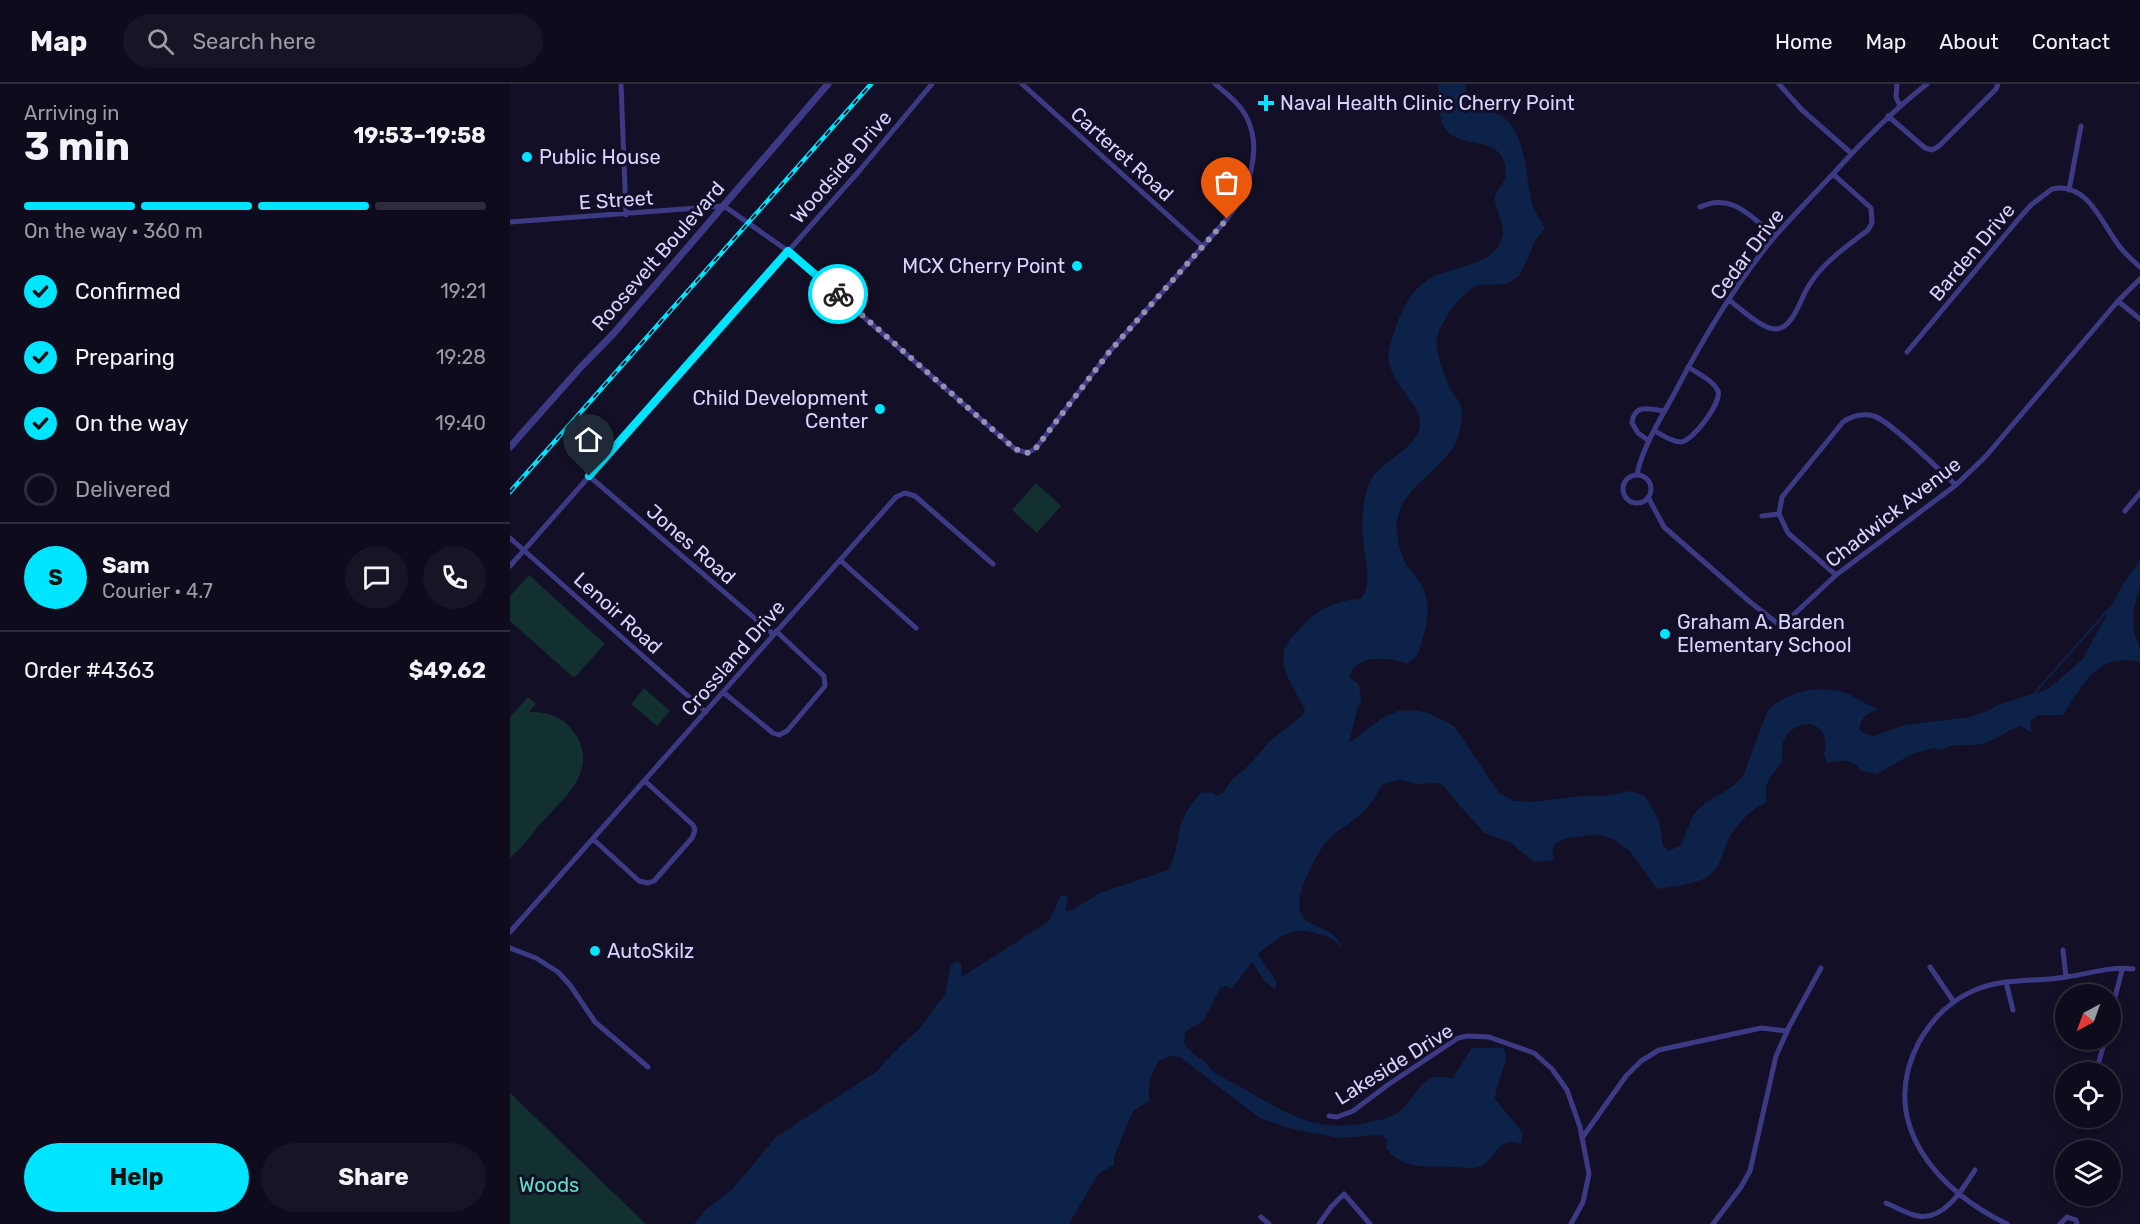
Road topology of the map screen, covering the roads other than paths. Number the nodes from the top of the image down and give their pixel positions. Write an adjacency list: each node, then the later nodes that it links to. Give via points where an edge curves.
1 (621, 84): 19 (street)
2 (828, 84): 17 (street, Roosevelt Boulevard)
3 (932, 84): 23 (street, Woodside Drive)
4 (1022, 84): 22 (street, Carteret Road)
5 (1215, 84): 10 (street)
6 (1779, 84): 14 (street)
7 (1897, 84): 11 (street)
8 (1927, 84): 11 (street, Cedar Drive)
9 (1998, 84): 12 (street, via 1932,150)
10 (1223, 86): 22 (street, via 1250,126 1252,164 1245,193)
11 (1900, 106): 12 (street, Cedar Drive)
12 (1888, 117): 14 (street, Cedar Drive)
13 (2081, 126): 16 (street)
14 (1851, 153): 15 (street, Cedar Drive)
15 (1833, 174): 21 (street, Cedar Drive); 26 (street, via 1871,208 1872,223 1868,230 1821,268 1784,327 1766,327)
16 (2069, 190): 24 (street, via 2085,198 2119,246); 29 (street, Barden Drive, via 2052,189 2031,205)
17 (724, 206): 19 (street, E Street); 23 (street); 34 (street, Roosevelt Boulevard)
18 (1700, 207): 21 (street, via 1723,201 1736,205)
19 (626, 215): 20 (street, E Street)
20 (510, 222)
21 (1775, 236): 26 (street, Cedar Drive)
22 (1202, 246): 23 (street, via 1028,453 1015,449)
23 (788, 251): 36 (street, Woodside Drive)
24 (2140, 267)
25 (2140, 279): 27 (street, Chadwick Avenue)
26 (1729, 300): 30 (street, Cedar Drive)
27 (2118, 301): 28 (street); 37 (street, Chadwick Avenue, via 1986,456)
28 (2140, 319)
29 (1907, 352)
30 (1688, 367): 31 (street, Cedar Drive); 32 (street, via 1718,391 1716,406 1690,438 1680,442)
31 (1665, 411): 32 (street, Cedar Drive); 33 (street, via 1642,407 1632,417 1638,433)
32 (1655, 431): 33 (street, Cedar Drive)
33 (1649, 441): 35 (street, Cedar Drive)
34 (510, 447)
35 (1637, 474): 39 (street, via 1649,481); 39 (street, Cedar Drive, via 1624,482 1624,495 1635,503)
36 (589, 476): 44 (street, Woodside Drive); 50 (street, Jones Road)
37 (1956, 485): 41 (street, via 1882,420 1852,416 1782,497); 48 (street, Chadwick Avenue)
38 (2140, 493): 40 (street)
39 (1648, 497): 48 (street, Chadwick Avenue, via 1664,527 1777,623 1789,619)
40 (2125, 511)
41 (1779, 514): 42 (street); 48 (street, via 1788,533)
42 (1762, 516)
43 (510, 538): 44 (street, Lenoir Road)
44 (524, 550): 47 (street, Woodside Drive); 52 (street, Lenoir Road)
45 (840, 560): 46 (street, Crossland Drive, via 893,500 905,493 915,496); 49 (street); 50 (street, Crossland Drive)
46 (993, 564)
47 (510, 566)
48 (1836, 576)
49 (916, 628)
50 (775, 633): 51 (street, Crossland Drive); 51 (street, Jones Road, via 825,681 825,686 787,731 773,733)
51 (723, 692): 52 (street, Crossland Drive)
52 (706, 712): 53 (street, Crossland Drive)
53 (645, 781): 54 (street, Crossland Drive); 54 (street, via 695,830 654,881 639,881)
54 (593, 839): 55 (street, Crossland Drive)
55 (510, 932)
56 (510, 948): 68 (street, via 558,972 595,1022)
57 (2063, 950): 62 (street)
58 (1930, 967): 65 (street)
59 (1821, 968): 67 (street)
60 (2133, 969): 61 (street)
61 (2122, 970): 62 (street, via 2094,970); 64 (street)
62 (2066, 977): 63 (street)
63 (2006, 982): 65 (street, via 1974,990); 66 (street)
64 (2118, 984)
65 (1954, 1002): 72 (street, via 1928,1028 1916,1048 1908,1071 1906,1097 1911,1131 1921,1153)
66 (2013, 1010)
67 (1786, 1031): 70 (street, via 1761,1028 1659,1050 1626,1076); 79 (street, via 1773,1066 1750,1171)
68 (648, 1067)
69 (1329, 1116): 70 (street, Lakeside Drive, via 1337,1118 1353,1111 1458,1038 1479,1036 1517,1046 1544,1060 1567,1090)
70 (1582, 1138): 78 (street, Lakeside Drive, via 1589,1174 1583,1202)
71 (1975, 1170): 72 (street)
72 (1959, 1193): 73 (street, via 1942,1210 1926,1216); 80 (street)
73 (1887, 1203)
74 (1261, 1217): 75 (street)
75 (1269, 1224)
76 (1319, 1224): 77 (street, via 1344,1194)
77 (1370, 1224)
78 (1570, 1224)
79 (1713, 1224)
80 (2007, 1224)
81 (2060, 1224): 82 (street, via 2067,1217)
82 (2077, 1224)

